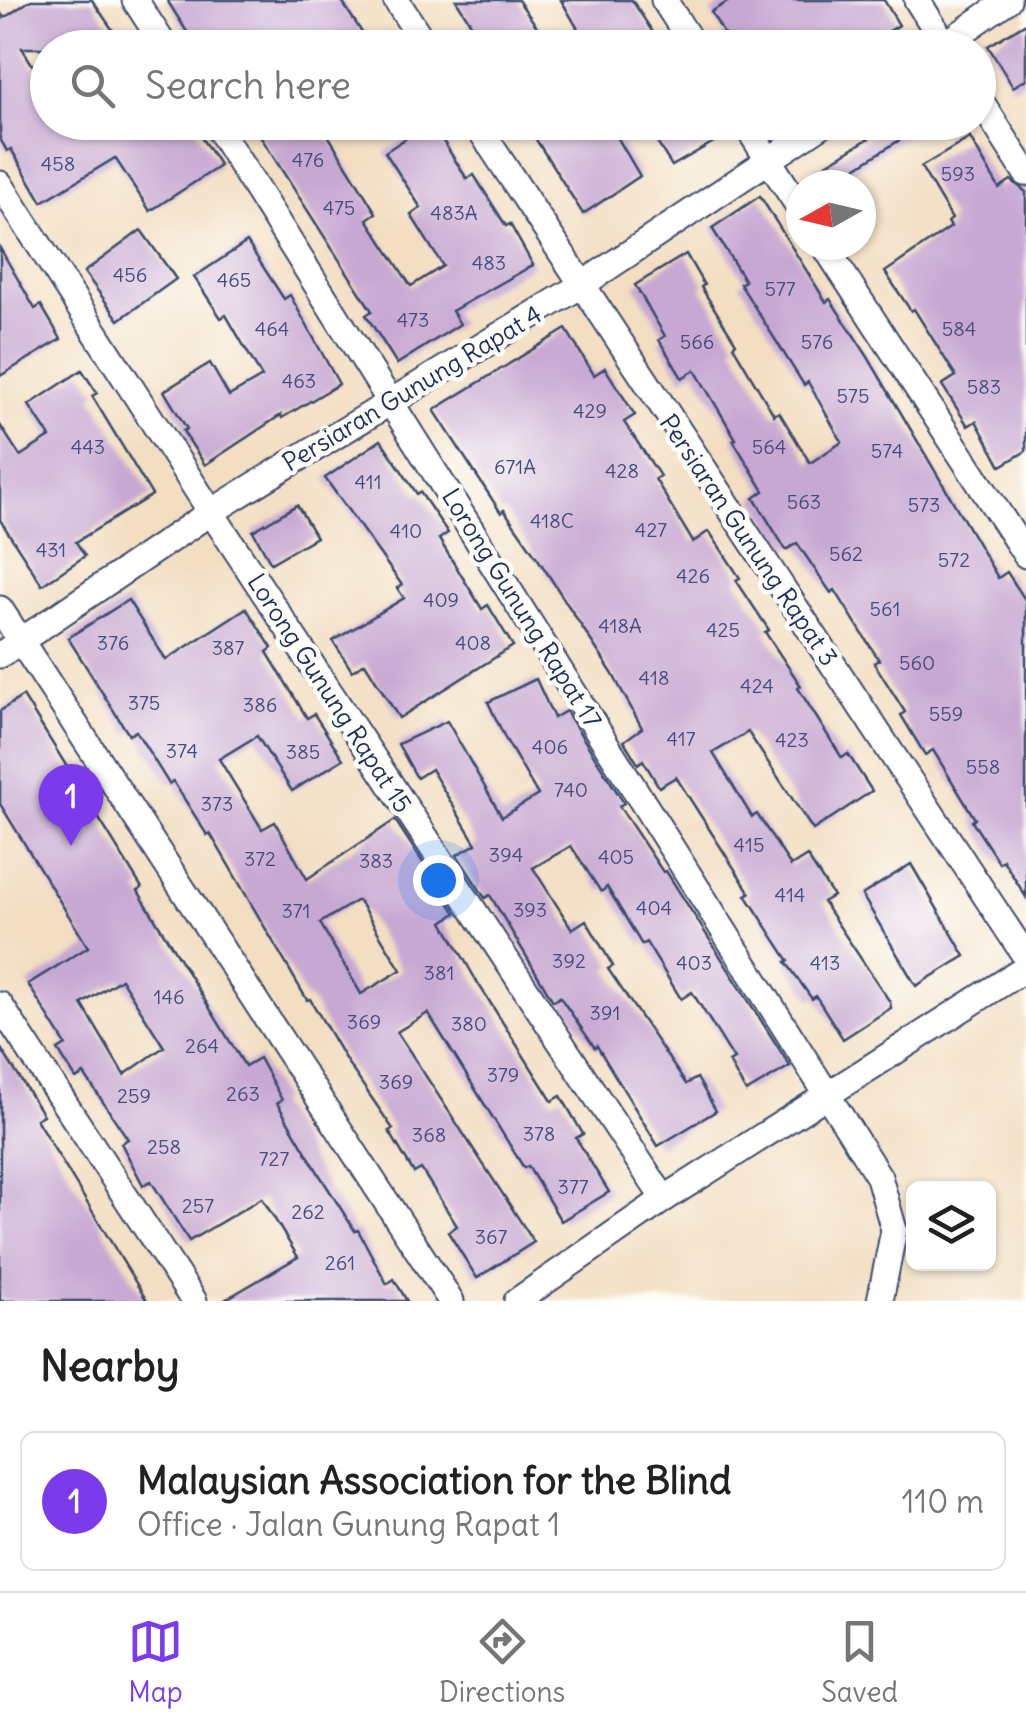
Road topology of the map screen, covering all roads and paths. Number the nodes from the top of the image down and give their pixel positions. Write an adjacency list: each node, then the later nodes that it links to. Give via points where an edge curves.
1 (135, 0): 6 (street)
2 (396, 0): 7 (street)
3 (664, 0): 8 (street)
4 (917, 0): 9 (street)
5 (1008, 0): 10 (street)
6 (154, 30)
7 (415, 30)
8 (683, 30)
9 (935, 30)
10 (966, 30)
11 (996, 126): 17 (street)
12 (225, 140): 22 (street, Lorong Gunung Rapat 17)
13 (487, 140): 21 (street, Persiaran Gunung Rapat 3)
14 (755, 140): 16 (street)
15 (799, 140): 16 (street, Persiaran Gunung Rapat 4)
16 (768, 160): 19 (street); 21 (street, Persiaran Gunung Rapat 4)
17 (1026, 173)
18 (0, 184): 23 (street, Lorong Gunung Rapat 15)
19 (786, 187)
20 (834, 260): 24 (street)
21 (580, 286): 22 (street, Persiaran Gunung Rapat 4); 27 (street, Persiaran Gunung Rapat 3)
22 (391, 400): 23 (street, Persiaran Gunung Rapat 4); 30 (street, Lorong Gunung Rapat 17)
23 (211, 512): 26 (street, Persiaran Gunung Rapat 4); 31 (street, Lorong Gunung Rapat 15)
24 (1026, 555)
25 (0, 610): 26 (street)
26 (10, 648): 33 (street)
27 (1026, 957)
28 (1026, 968): 30 (street)
29 (0, 1005): 32 (street)
30 (830, 1094): 31 (street); 35 (street, Lorong Gunung Rapat 17, via 890,1210 894,1230)
31 (664, 1198): 34 (street)
32 (194, 1301)
33 (451, 1301)
34 (517, 1301)
35 (880, 1301)

